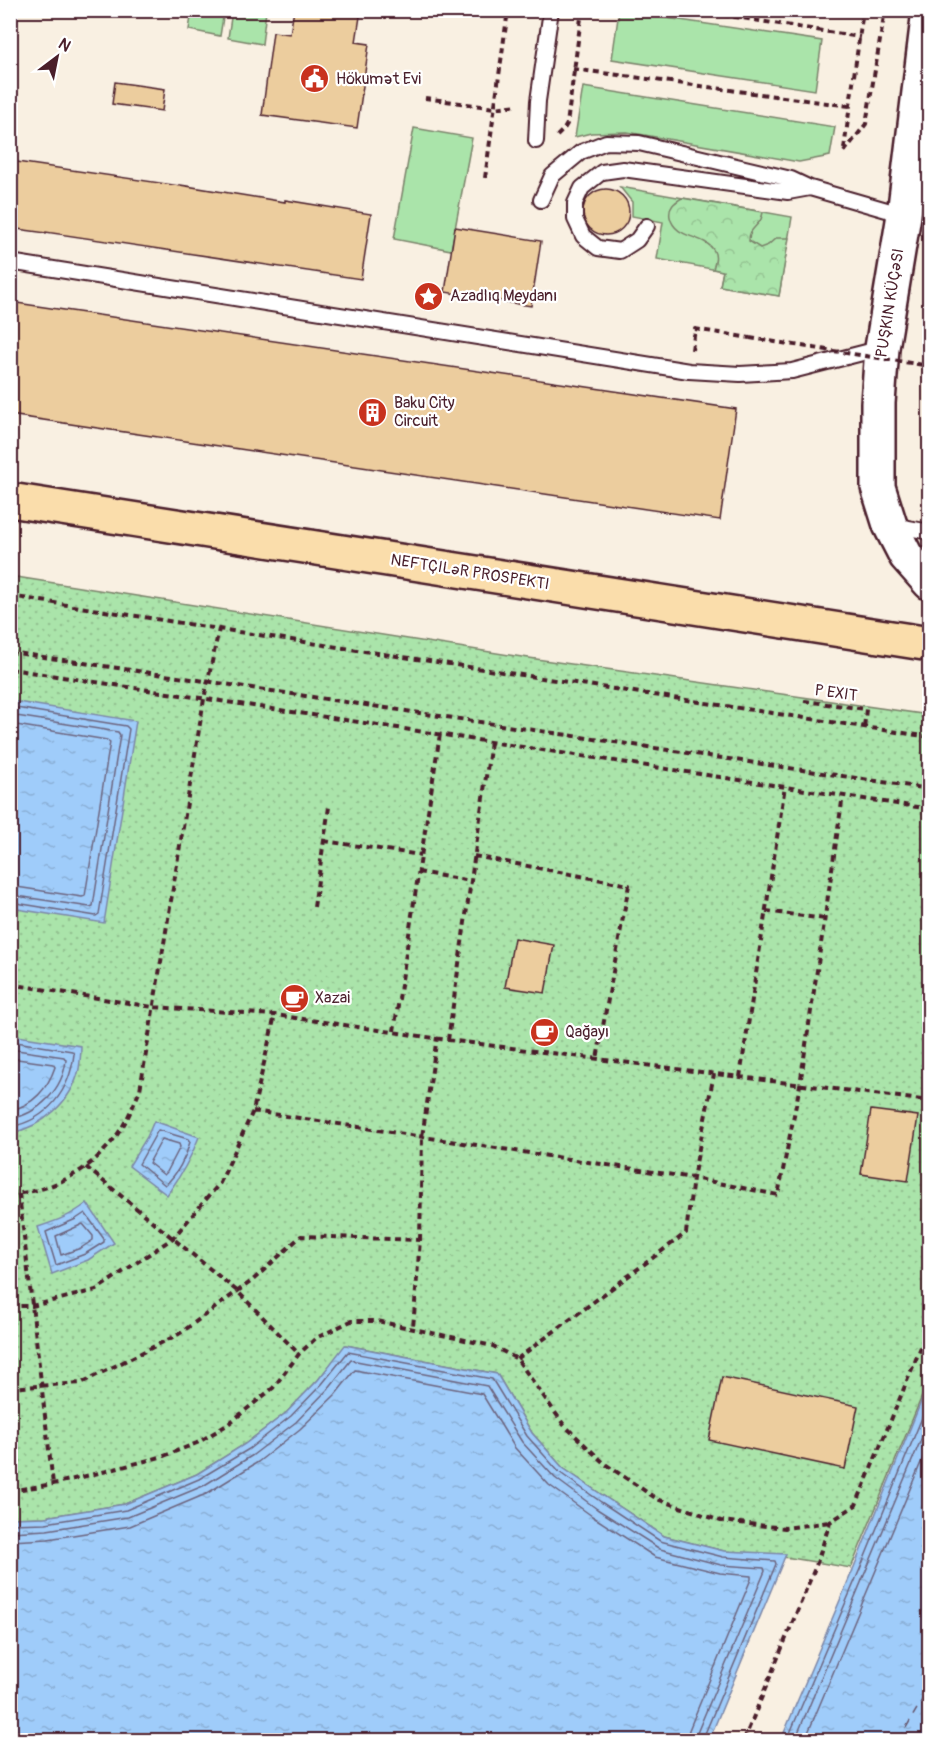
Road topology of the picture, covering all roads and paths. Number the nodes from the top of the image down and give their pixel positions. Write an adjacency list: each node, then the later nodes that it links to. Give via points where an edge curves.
1 (508, 10): 13 (path)
2 (551, 10): 11 (lane)
3 (582, 10): 9 (path)
4 (692, 10): 8 (path)
5 (863, 10): 8 (path)
6 (885, 10): 12 (path, via 866,124 844,152)
7 (929, 10): 18 (main road, PUŞKIN KÜÇƏSI)
8 (860, 37): 12 (path)
9 (573, 69): 12 (path); 14 (path, via 567,124 557,136)
10 (425, 98): 13 (path)
11 (538, 101): 13 (path); 14 (lane)
12 (850, 106)
13 (495, 108): 15 (path)
14 (536, 141)
15 (485, 178)
16 (810, 188): 17 (lane, via 791,179 639,142 606,142 581,152 552,176); 18 (lane); 19 (lane, via 788,192 623,169 602,172 582,188 575,203 575,219 583,236 598,248 620,251 636,240)
17 (541, 200)
18 (904, 215): 21 (main road, PUŞKIN KÜÇƏSI)
19 (646, 226)
20 (10, 262): 23 (lane)
21 (882, 348): 23 (lane, via 792,371); 25 (main road, PUŞKIN KÜÇƏSI, via 879,487)
22 (930, 366): 23 (path, bridge, via 695,329)
23 (688, 371)
24 (10, 500): 30 (highway, NEFTÇILƏR PROSPEKTI)
25 (890, 525): 26 (lane); 27 (main road, PUŞKIN KÜÇƏSI, via 906,556)
26 (930, 532)
27 (930, 583)
28 (10, 596): 29 (path)
29 (219, 629): 33 (path); 36 (path)
30 (930, 644)
31 (10, 652): 33 (path)
32 (10, 669): 34 (path)
33 (208, 681): 34 (path); 41 (path)
34 (204, 699): 37 (path); 54 (path)
35 (804, 701): 36 (path, P EXIT, via 866,709)
36 (864, 728): 38 (path)
37 (440, 734): 39 (path); 46 (path)
38 (930, 737)
39 (491, 742): 40 (path); 47 (path)
40 (785, 786): 42 (path); 51 (path)
41 (930, 789)
42 (843, 795): 44 (path); 52 (path)
43 (329, 807): 45 (path)
44 (930, 809)
45 (324, 842): 46 (path); 50 (path)
46 (421, 855): 48 (path)
47 (474, 856): 49 (path); 59 (path, via 629,885)
48 (418, 872): 49 (path); 56 (path)
49 (471, 881): 58 (path)
50 (314, 907)
51 (766, 911): 52 (path); 61 (path)
52 (825, 919): 62 (path)
53 (10, 984): 54 (path)
54 (153, 1007): 55 (path); 66 (path, via 140,1090 130,1114 103,1152)
55 (275, 1015): 56 (path); 64 (path)
56 (394, 1031): 57 (path)
57 (436, 1037): 58 (path); 65 (path)
58 (448, 1040): 59 (path)
59 (597, 1059): 60 (path)
60 (714, 1074): 61 (path); 67 (path)
61 (740, 1077): 62 (path)
62 (800, 1085): 63 (path); 67 (path, via 778,1196)
63 (930, 1101)
64 (253, 1111): 65 (path); 70 (path, via 220,1183)
65 (422, 1137): 67 (path); 71 (path)
66 (86, 1167): 69 (path, via 50,1186); 70 (path)
67 (693, 1178): 78 (path, via 686,1233)
68 (10, 1194): 69 (path)
69 (19, 1194): 74 (path)
70 (173, 1238): 72 (path); 74 (path, via 96,1290)
71 (420, 1240): 72 (path, via 301,1236); 76 (path)
72 (237, 1291): 77 (path); 79 (path, via 179,1334 81,1383)
73 (10, 1306): 74 (path)
74 (32, 1306): 79 (path)
75 (930, 1325): 83 (path, via 856,1505)
76 (413, 1328): 77 (path, via 351,1321 316,1338); 78 (path, via 493,1346)
77 (299, 1354): 81 (path, via 273,1388 227,1425 197,1443 164,1456)
78 (517, 1359): 83 (path, via 564,1425 605,1464 657,1499 721,1521 785,1528)
79 (42, 1386): 80 (path); 81 (path)
80 (10, 1388)
81 (53, 1484): 82 (path)
82 (10, 1491)
83 (830, 1522): 84 (path)
84 (744, 1740)

